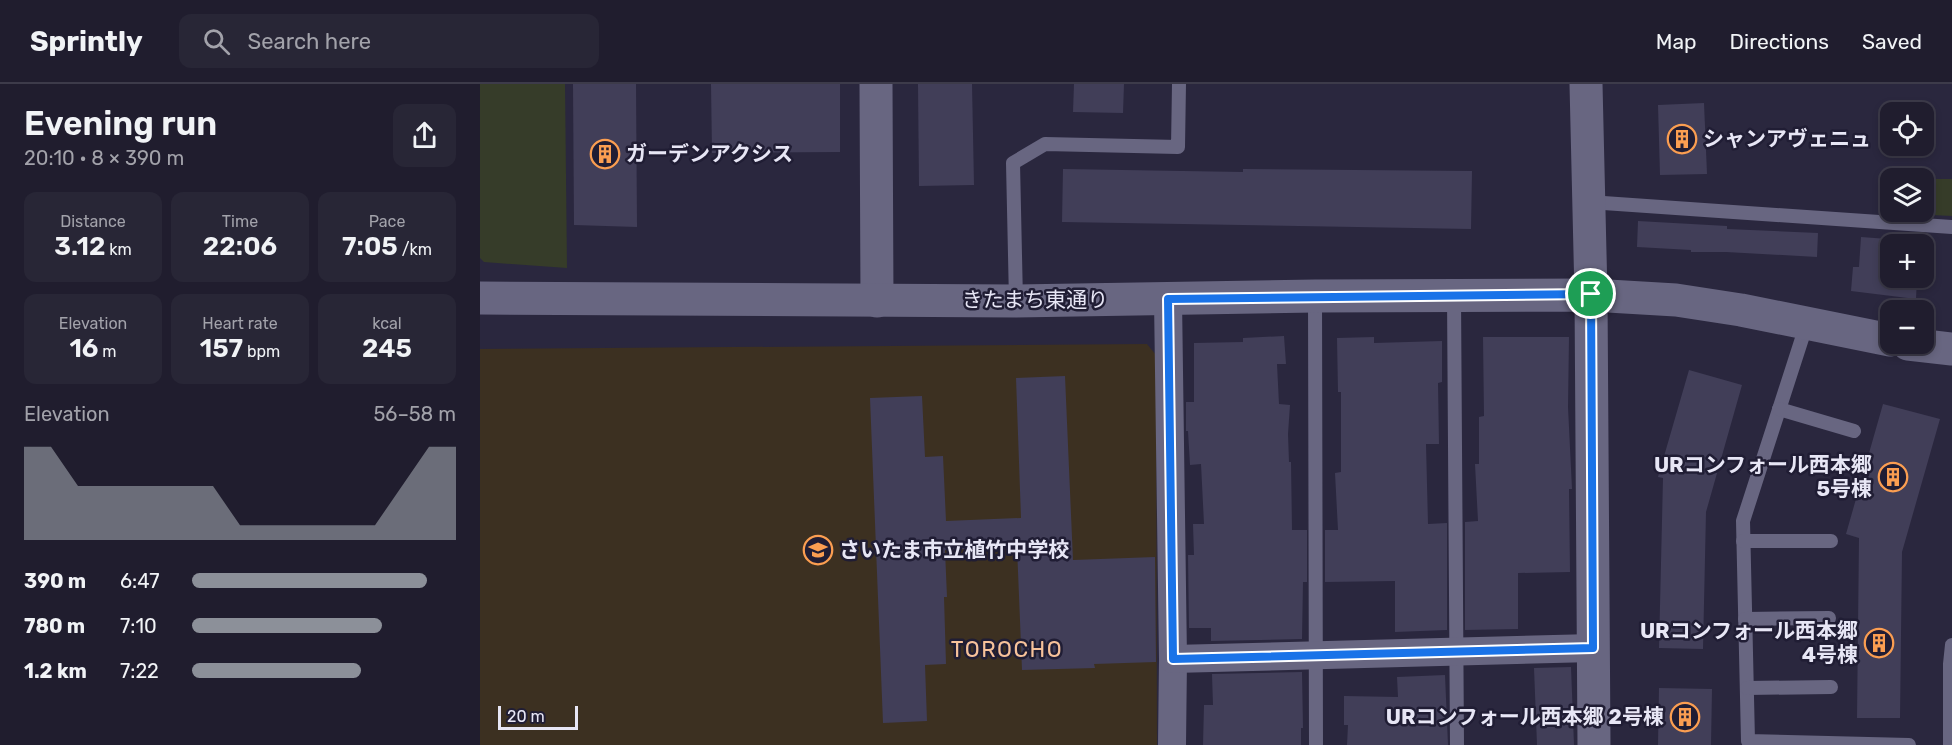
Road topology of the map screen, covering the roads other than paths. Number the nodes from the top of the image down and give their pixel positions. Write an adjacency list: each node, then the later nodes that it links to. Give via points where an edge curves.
1 (876, 84): 11 (street)
2 (1179, 84): 12 (lane, via 1178,147 1046,144 1013,163)
3 (1586, 84): 4 (street)
4 (1588, 202): 5 (lane); 6 (street)
5 (1952, 227)
6 (1591, 294): 7 (street, きたまち東通り); 13 (street, きたまち東通り, via 1676,300); 24 (street)
7 (1454, 295): 8 (street, きたまち東通り); 25 (lane)
8 (1314, 296): 10 (street, きたまち東通り); 26 (lane)
9 (480, 298): 11 (street, きたまち東通り)
10 (1168, 299): 12 (street, きたまち東通り); 27 (street)
11 (877, 301): 12 (street, きたまち東通り)
12 (1016, 301)
13 (1807, 323): 14 (street, きたまち東通り); 17 (lane)
14 (1880, 338)
15 (1934, 347): 16 (street)
16 (1952, 349)
17 (1779, 409): 18 (lane); 19 (lane, via 1743,521)
18 (1854, 430)
19 (1743, 541): 20 (lane); 22 (lane)
20 (1831, 541)
21 (1829, 618): 22 (lane)
22 (1745, 619): 29 (lane)
23 (1952, 645): 35 (lane)
24 (1593, 648): 25 (street); 33 (street)
25 (1458, 652): 26 (street); 32 (lane)
26 (1316, 656): 27 (street); 31 (lane)
27 (1173, 659): 30 (street)
28 (1831, 687): 29 (lane)
29 (1747, 688): 34 (lane, via 1748,741)
30 (1172, 745)
31 (1316, 745)
32 (1457, 745)
33 (1594, 745)
34 (1909, 745)
35 (1950, 745)

